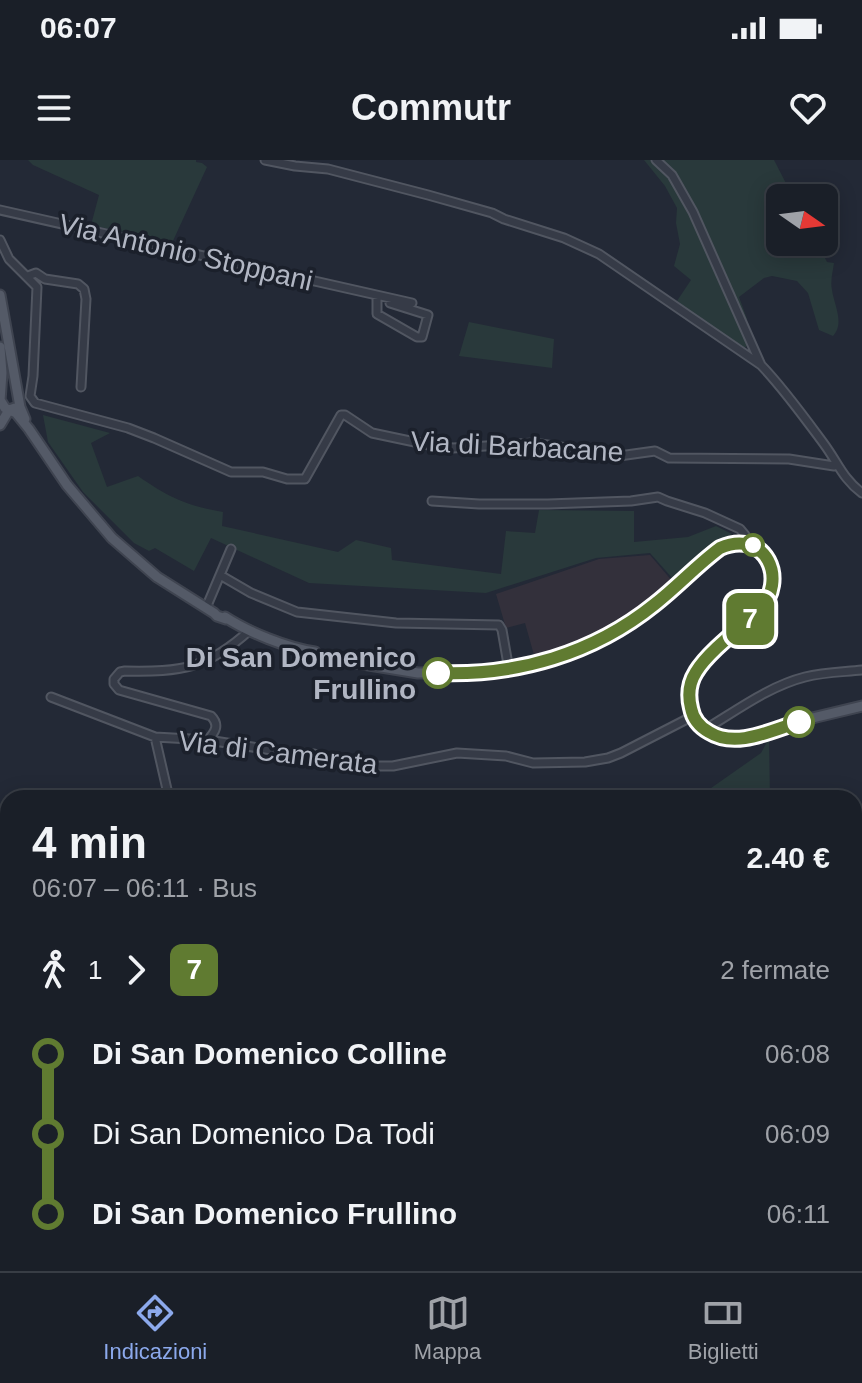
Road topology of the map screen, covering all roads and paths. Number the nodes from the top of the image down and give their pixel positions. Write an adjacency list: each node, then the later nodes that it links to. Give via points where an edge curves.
1 (265, 160): 13 (street, via 328,169 564,238 599,254)
2 (656, 160): 13 (street, via 672,175 693,212)
3 (0, 210): 9 (street, Via Antonio Stoppani)
4 (0, 240): 5 (street, via 9,259)
5 (28, 276): 6 (street, via 36,273); 7 (street)
6 (45, 279): 7 (street); 15 (street, via 84,289)
7 (37, 287): 21 (street, Via di Barbacane, via 32,401 128,428 231,472 305,479 341,415 372,433 453,448 534,443 619,456 655,451 669,458)
8 (0, 295): 11 (main road)
9 (374, 296): 9 (street, Via Antonio Stoppani, via 377,314 422,337 427,314); 10 (street, Via Antonio Stoppani)
10 (412, 303)
11 (2, 316): 16 (main road)
12 (0, 347): 14 (main road)
13 (761, 365): 21 (street)
14 (1, 375): 17 (main road)
15 (81, 387)
16 (18, 398): 18 (main road); 20 (main road)
17 (0, 401): 18 (main road)
18 (9, 410): 19 (main road); 20 (main road)
19 (0, 425)
20 (29, 429): 27 (main road, via 98,523 160,579)
21 (837, 464): 22 (street)
22 (862, 493)
23 (432, 501): 24 (street, via 548,504 658,497 740,529)
24 (745, 543): 29 (main road, via 720,548 652,607 601,640); 33 (main road, via 765,554 771,595 696,671 689,694)
25 (231, 549): 26 (street)
26 (220, 575): 27 (street); 29 (street, via 297,612 396,623 499,625)
27 (210, 610): 28 (main road)
28 (246, 628): 29 (main road, via 363,665 418,673); 36 (street, via 237,642 212,660 170,671 125,671 114,679 119,690 211,716 217,727)
29 (509, 670)
30 (862, 670): 34 (street, via 795,680)
31 (51, 697): 35 (street, Via di Camerata)
32 (862, 706): 34 (main road, via 745,738 725,739)
33 (693, 716): 34 (main road); 36 (street, Via di Camerata, via 621,753 585,762 533,763 457,753 378,766)
34 (704, 730)
35 (155, 737): 36 (street, Via di Camerata); 37 (street)
36 (208, 740)
37 (167, 790)

